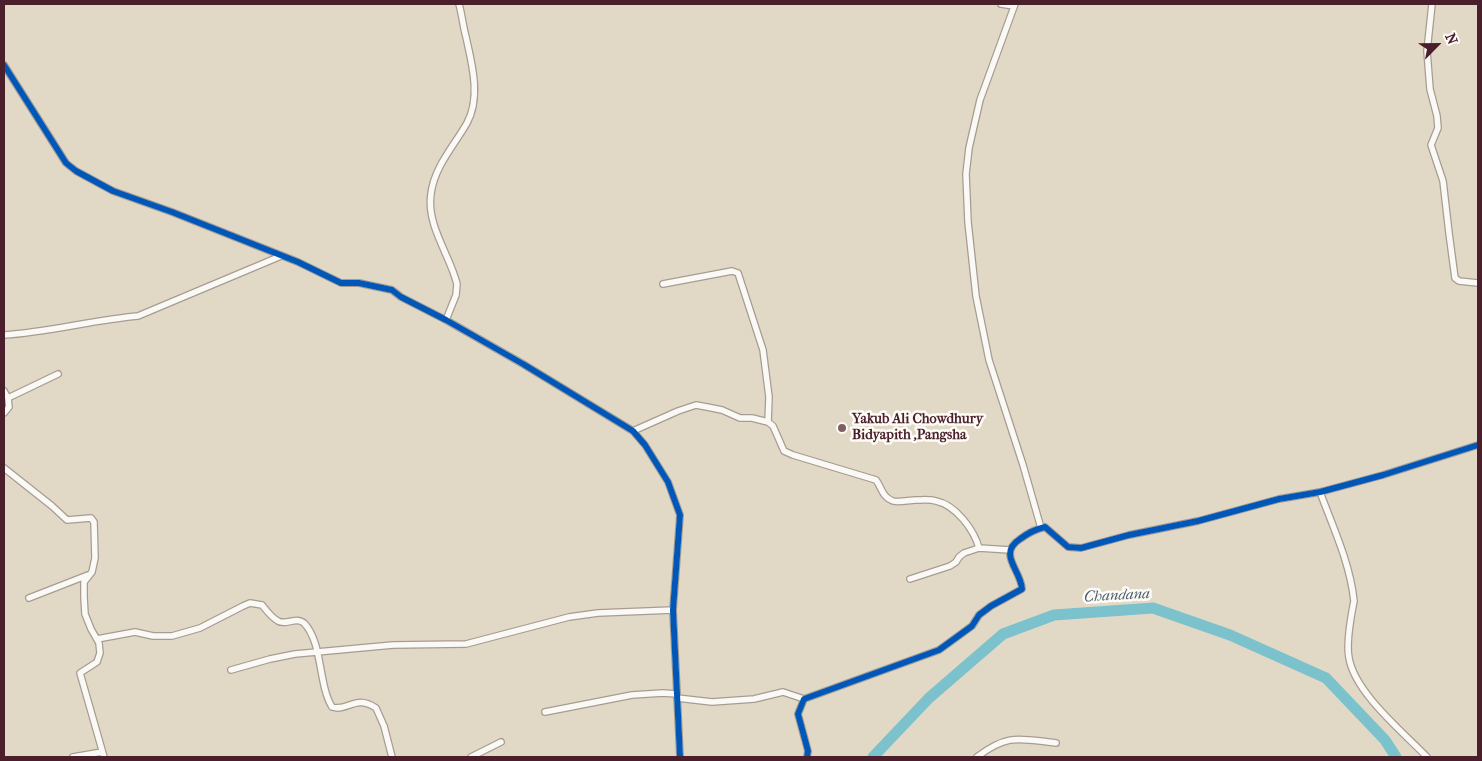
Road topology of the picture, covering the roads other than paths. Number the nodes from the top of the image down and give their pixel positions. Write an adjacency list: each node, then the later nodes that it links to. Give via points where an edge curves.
1 (459, 4): 9 (street, via 472,62 473,103 468,121 437,171 430,210 457,284)
2 (1001, 4): 4 (street)
3 (1432, 4): 7 (street, via 1428,51 1430,89 1438,128 1431,145 1444,181 1455,278 1459,282)
4 (1014, 5): 20 (street, via 980,100 969,148 967,194 976,296 989,360)
5 (4, 65): 6 (street, via 66,163 76,172 113,191)
6 (281, 256): 9 (street, via 341,283 392,290); 10 (street, via 138,316)
7 (1478, 283)
8 (663, 284): 15 (street, via 732,271 738,273 763,350 769,397)
9 (446, 320): 16 (street)
10 (4, 335)
11 (58, 374): 13 (street)
12 (4, 392): 13 (street)
13 (8, 398): 14 (street, via 9,407)
14 (4, 413)
15 (768, 422): 16 (street, via 740,418 722,410 696,405); 21 (street, via 784,451 792,455 876,480 884,495 894,502 935,500 944,504 971,530)
16 (633, 431): 26 (street, via 668,482 680,514)
17 (1478, 445): 19 (street)
18 (4, 468): 23 (street, via 67,520 91,518 95,527 95,548 93,567)
19 (1320, 492): 20 (street, via 1279,499 1081,548 1068,547 1048,528); 42 (street, via 1345,560 1353,594 1348,657 1353,672 1375,703)
20 (1041, 528): 22 (street, via 1013,544)
21 (979, 548): 22 (street); 24 (street, via 964,553 950,566)
22 (1010, 550): 31 (street, via 1022,589 991,606 979,615 972,626 940,650)
23 (88, 575): 25 (street); 27 (street, via 84,582 85,614)
24 (910, 579)
25 (29, 598)
26 (674, 610): 28 (street, via 569,617 466,644 394,645); 30 (street)
27 (97, 638): 28 (street, via 135,632 172,636 200,628 250,604 262,605 277,621 298,620 303,623); 35 (street, via 100,657 80,673)
28 (317, 652): 29 (street, via 279,657); 37 (street, via 327,700 332,707 337,709 364,702 376,708)
29 (232, 670)
30 (677, 696): 31 (street, via 712,702 754,699 783,692); 32 (street, via 663,693 632,695); 39 (street)
31 (804, 699): 40 (street, via 798,714)
32 (545, 712)
33 (502, 742): 38 (street)
34 (1056, 743): 41 (street, via 1006,740)
35 (103, 754): 36 (street)
36 (73, 757)
37 (392, 757)
38 (472, 757)
39 (680, 757)
40 (807, 757)
41 (977, 757)
42 (1427, 757)

